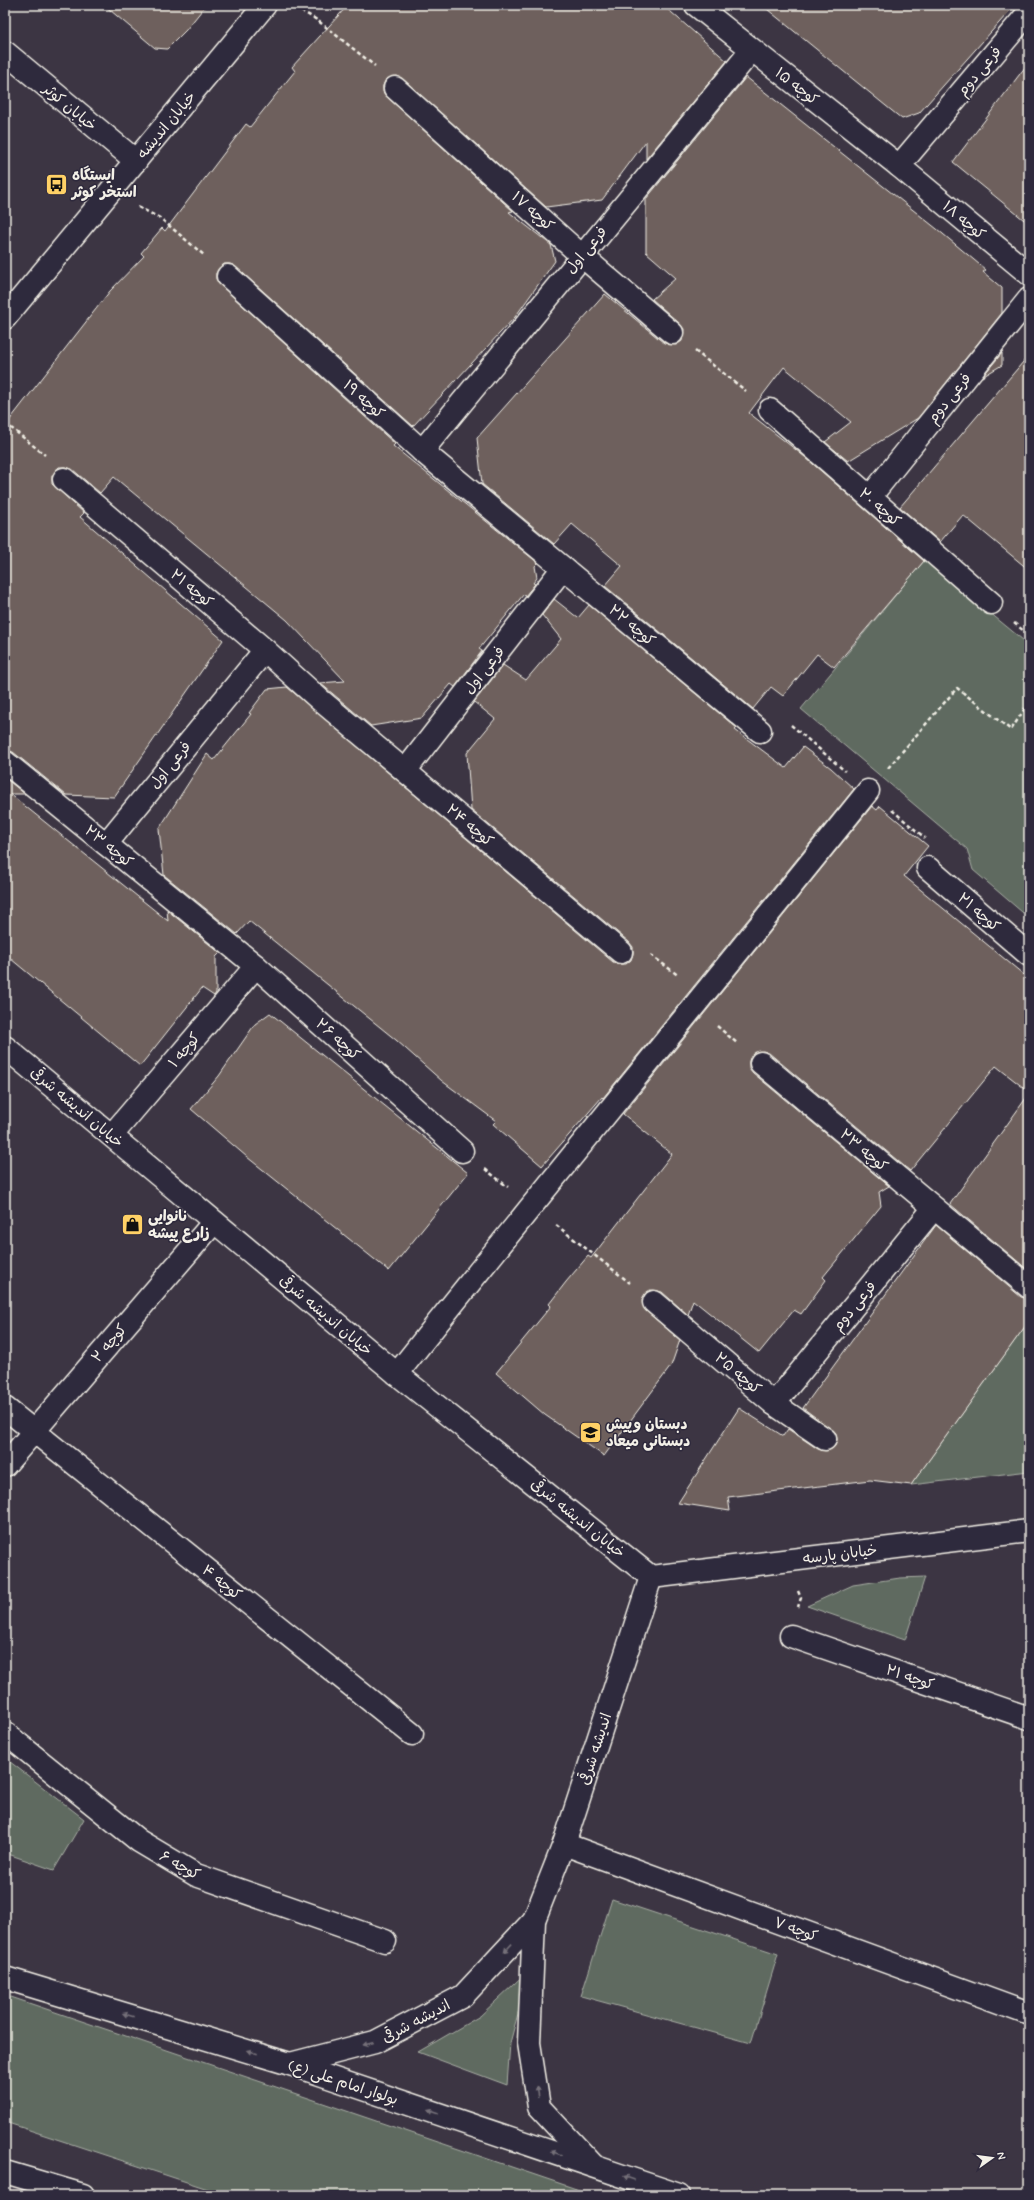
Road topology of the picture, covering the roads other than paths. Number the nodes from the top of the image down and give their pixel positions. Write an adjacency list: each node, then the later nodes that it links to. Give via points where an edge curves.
1 (266, 5): 7 (street, خیابان اندیشه)
2 (696, 5): 4 (street, کوچه ۱۵)
3 (1029, 12): 8 (street, فرعی دوم)
4 (751, 50): 8 (street, کوچه ۱۵); 9 (street, فرعی اول)
5 (5, 52): 7 (street, خیابان کوثر)
6 (395, 88): 9 (street, کوچه ۱۷)
7 (136, 161): 13 (street, خیابان اندیشه)
8 (899, 166): 10 (street, کوچه ۱۸)
9 (582, 256): 14 (street, کوچه ۱۷); 16 (street, فرعی اول)
10 (1029, 274)
11 (228, 276): 16 (street, کوچه ۱۹)
12 (1029, 299): 18 (street, فرعی دوم)
13 (5, 318)
14 (672, 333)
15 (770, 410): 18 (street, کوچه ۲۰)
16 (422, 451): 19 (street, کوچه ۱۹)
17 (64, 480): 22 (street, کوچه ۲۱)
18 (870, 497): 21 (street, کوچه ۲۰)
19 (504, 519): 20 (street, کوچه ۲۲)
20 (563, 568): 24 (street, کوچه ۲۲); 26 (street, فرعی اول)
21 (991, 603)
22 (265, 650): 23 (street, کوچه ۲۱); 28 (street, فرعی اول)
23 (319, 699): 26 (street, کوچه ۲۴)
24 (760, 731)
25 (5, 762): 28 (street, کوچه ۲۳)
26 (405, 771): 31 (street, کوچه ۲۴)
27 (868, 791): 42 (street)
28 (106, 844): 30 (street, کوچه ۲۳)
29 (928, 868): 32 (street, کوچه ۲۱)
30 (212, 931): 33 (street, کوچه ۲۶)
31 (621, 952)
32 (1029, 955)
33 (256, 966): 36 (street, کوچه ۱); 37 (street, کوچه ۲۶)
34 (5, 1047): 36 (street, خیابان اندیشه شرقی)
35 (761, 1063): 38 (street, کوچه ۲۳)
36 (112, 1135): 39 (street, خیابان اندیشه شرقی)
37 (462, 1151)
38 (934, 1208): 40 (street, کوچه ۲۳); 43 (street, فرعی دوم)
39 (214, 1222): 42 (street, خیابان اندیشه شرقی); 45 (street, کوچه ۲)
40 (1029, 1287)
41 (654, 1302): 43 (street, کوچه ۲۵)
42 (397, 1374): 49 (street, خیابان اندیشه شرقی)
43 (774, 1404): 46 (street, کوچه ۲۵)
44 (5, 1408): 45 (street, کوچه ۴)
45 (33, 1431): 47 (street, کوچه ۲); 53 (street, کوچه ۴)
46 (825, 1439)
47 (5, 1465)
48 (1029, 1531): 49 (street, خیابان پارسه)
49 (651, 1577): 54 (street, اندیشه شرقی)
50 (791, 1636): 51 (street, کوچه ۲۱)
51 (1029, 1718)
52 (5, 1733): 56 (street, کوچه ۶, via 139,1841 196,1875)
53 (412, 1734)
54 (564, 1844): 55 (street, اندیشه شرقی); 58 (street, کوچه ۷)
55 (534, 1920): 59 (street, اندیشه شرقی, one-way to 59, via 463,1996 375,2042); 60 (street, اندیشه شرقی, one-way to 55, via 539,2107 529,2043)
56 (385, 1941)
57 (5, 1978): 59 (street, بولوار امام علی (ع), one-way to 57)
58 (1029, 2014)
59 (290, 2064): 60 (street, بولوار امام علی (ع), one-way to 59)
60 (593, 2165): 63 (street, بولوار امام علی (ع), one-way to 60)
61 (5, 2172): 62 (street)
62 (82, 2195)
63 (679, 2195)

